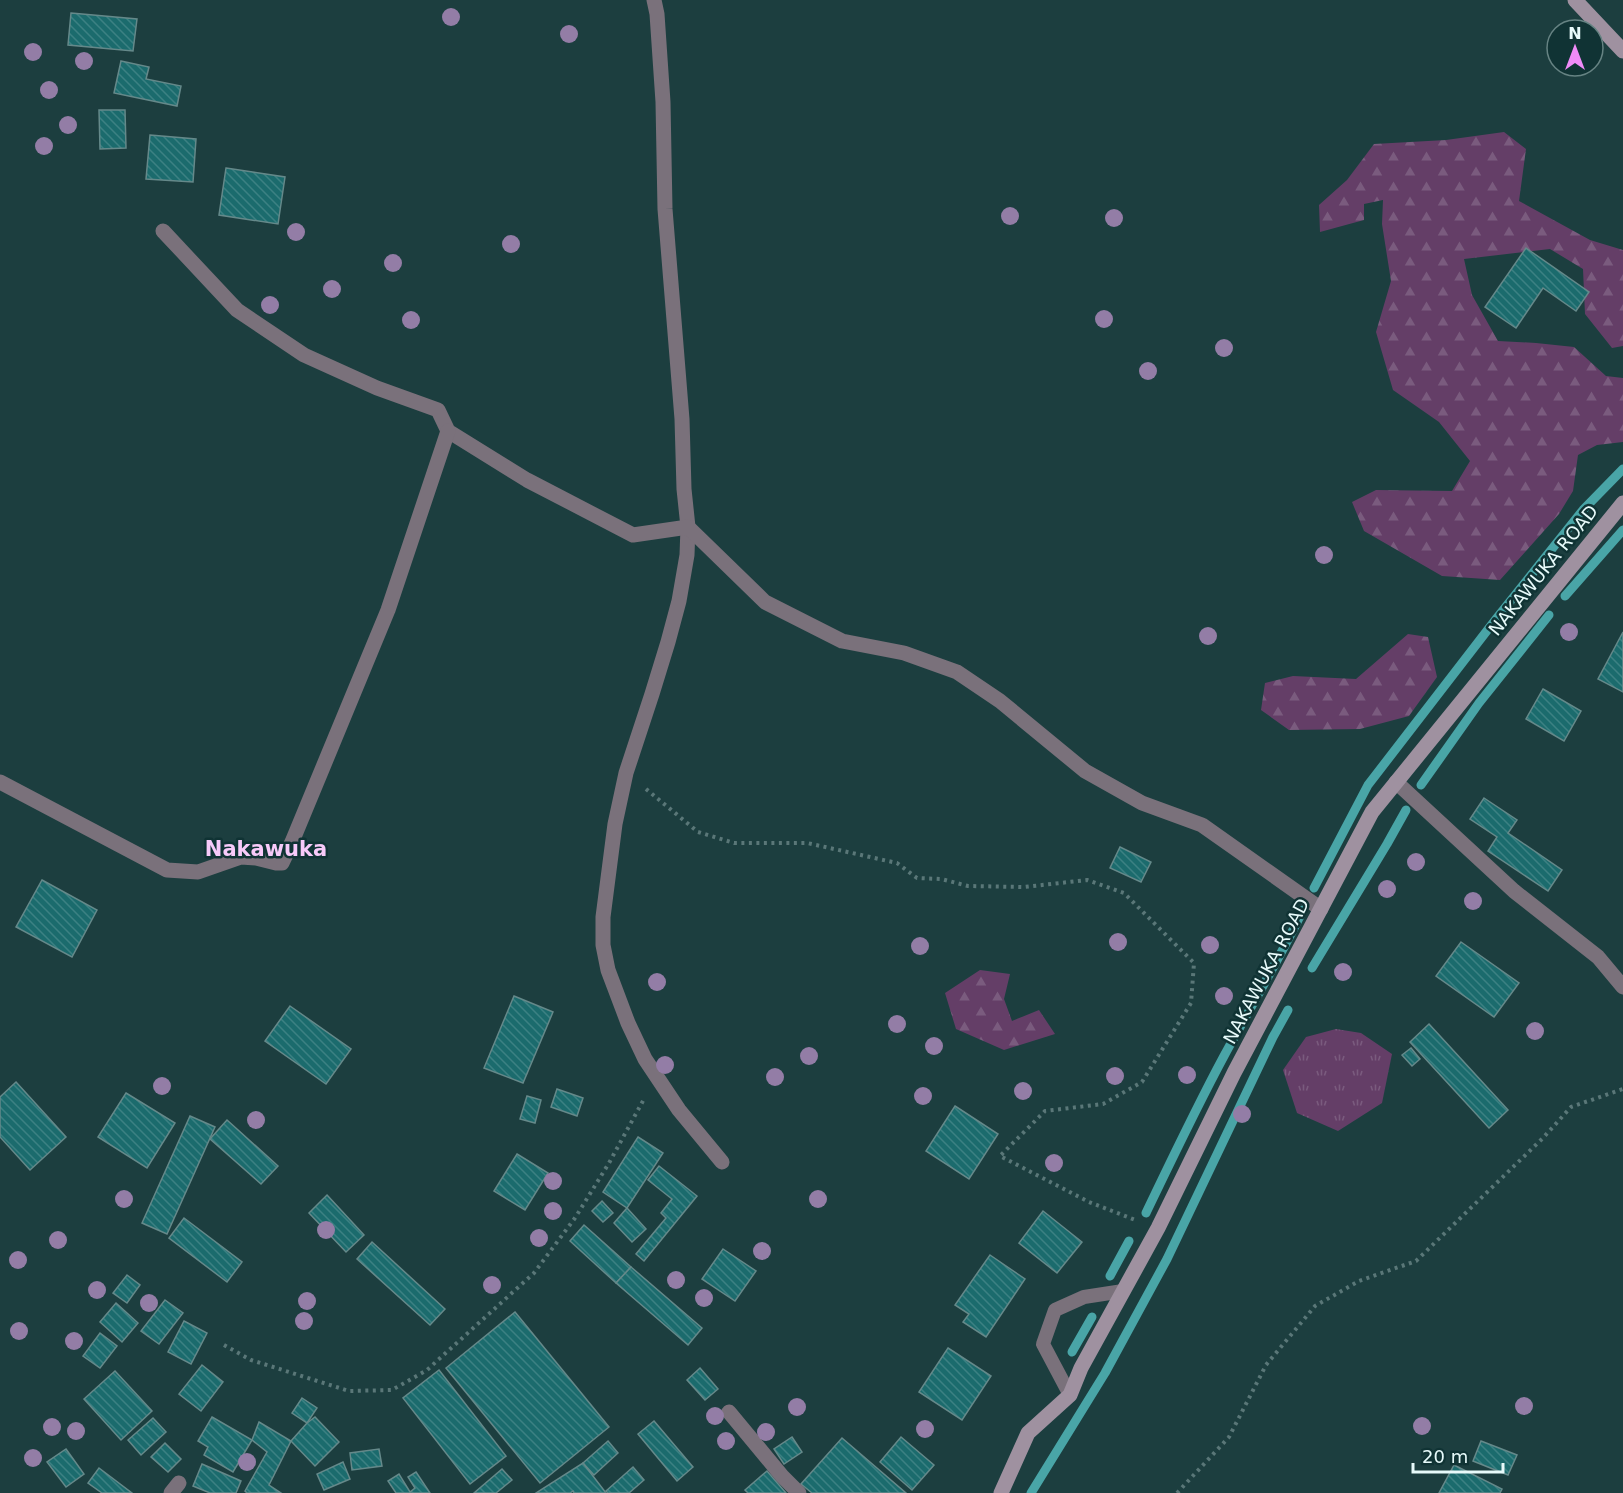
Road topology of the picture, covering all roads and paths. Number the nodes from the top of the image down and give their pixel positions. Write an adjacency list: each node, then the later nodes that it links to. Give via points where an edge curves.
1 (654, 0): 7 (street)
2 (1575, 0): 3 (main road)
3 (1623, 51)
4 (163, 231): 5 (street, via 237,310 304,355 438,410)
5 (448, 431): 7 (street, via 527,480 633,535); 9 (street, via 388,610 282,862 241,856 198,872 167,870)
6 (1623, 502): 10 (main road, NAKAWUKA ROAD)
7 (688, 527): 8 (street, via 679,601); 11 (street, via 765,602 842,641 904,653 957,672 1000,701 1085,771 1142,803 1202,825)
8 (626, 773): 13 (street, via 615,824 603,945 628,1023 645,1059); 16 (path, via 698,832 734,843 807,843 897,862 917,878 968,886 1024,887 1087,880 1124,893 1194,963 1191,1003 1142,1082 1103,1104 1045,1111 1000,1156 1089,1202)
9 (0, 782)
10 (1396, 782): 11 (main road, NAKAWUKA ROAD, via 1372,812); 12 (street, via 1514,891 1598,957)
11 (1321, 909): 16 (main road, NAKAWUKA ROAD, via 1234,1072)
12 (1623, 987)
13 (657, 1074): 15 (street, via 679,1110); 18 (path, via 609,1163 534,1273 427,1370 392,1390 349,1391 251,1360)
14 (1623, 1089): 23 (path, via 1571,1107 1416,1261 1359,1281 1315,1306 1266,1365 1230,1437)
15 (723, 1162)
16 (1158, 1228): 17 (main road, NAKAWUKA ROAD)
17 (1123, 1292): 19 (main road, NAKAWUKA ROAD); 19 (lane, via 1084,1298 1055,1310 1043,1344)
18 (224, 1345)
19 (1070, 1395): 22 (main road, NAKAWUKA ROAD, via 1028,1433)
20 (729, 1412): 21 (street)
21 (799, 1493)
22 (1001, 1493)
23 (1177, 1493)

